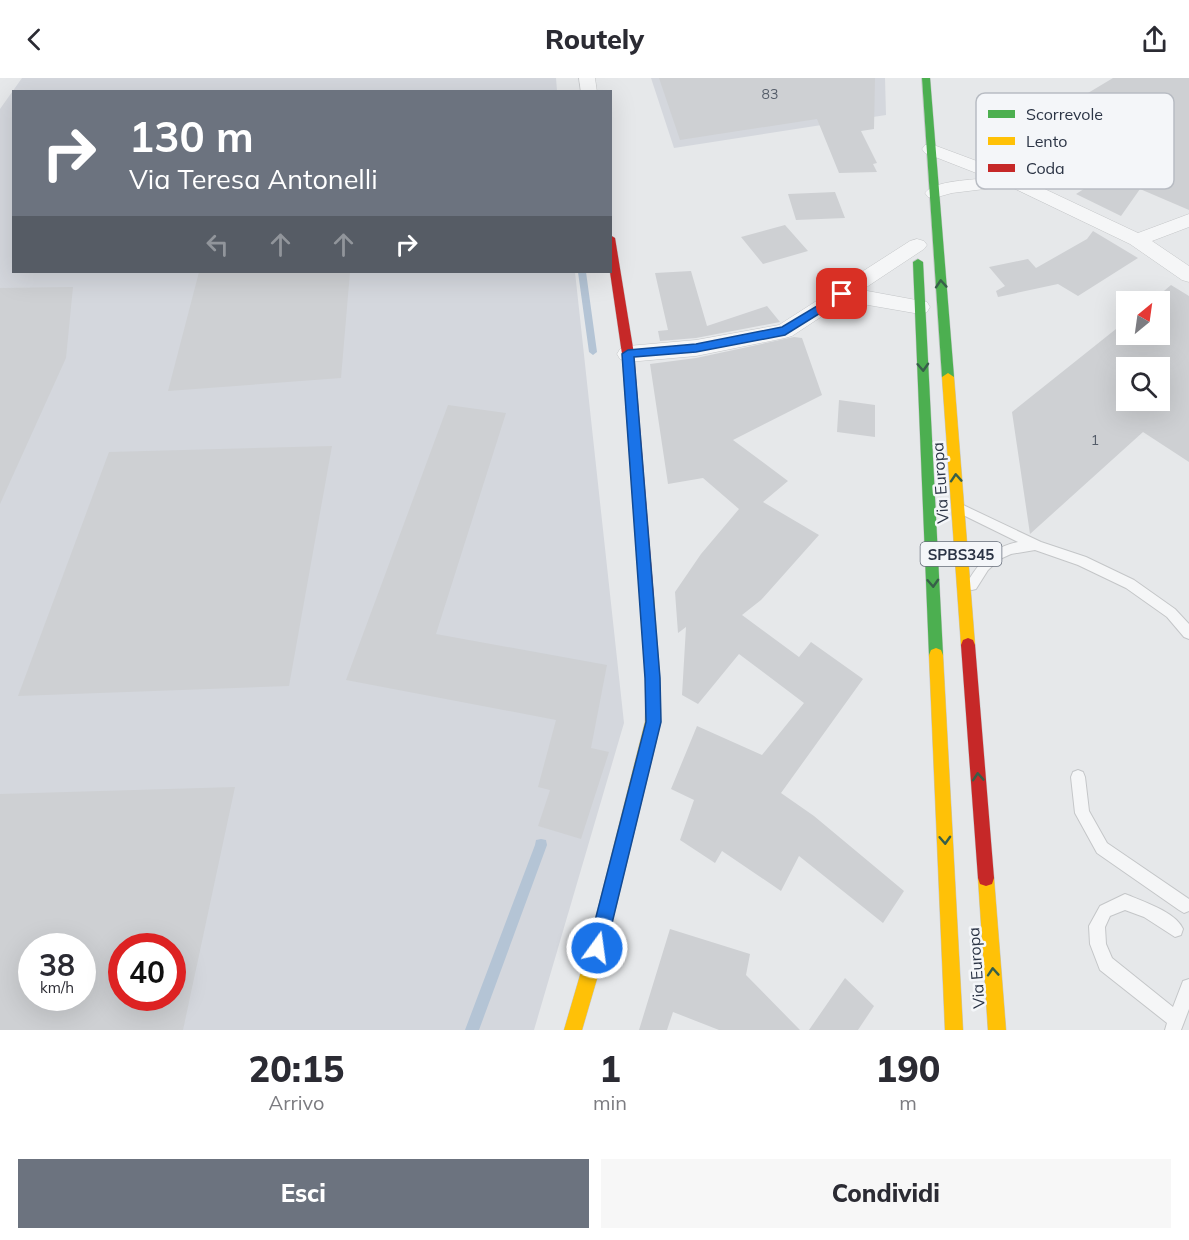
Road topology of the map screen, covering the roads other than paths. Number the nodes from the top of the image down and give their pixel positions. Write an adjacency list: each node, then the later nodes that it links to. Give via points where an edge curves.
1 (926, 78): 2 (main road, Via Europa / SPBS345)
2 (931, 149): 3 (street); 6 (main road, Via Europa / SPBS345)
3 (976, 166)
4 (976, 185): 6 (street)
5 (1030, 189): 9 (street)
6 (934, 193): 15 (main road, Via Europa / SPBS345, one-way to 6)
7 (1189, 220): 9 (street)
8 (916, 236): 12 (street); 13 (main road, Via Europa / SPBS345)
9 (1137, 240): 11 (street)
10 (612, 251): 14 (main road)
11 (1189, 275)
12 (842, 294): 13 (street); 14 (street, via 785,331 696,348)
13 (920, 307): 25 (main road, Via Europa / SPBS345, one-way to 25)
14 (628, 354): 24 (main road, via 653,722)
15 (958, 507): 16 (lane); 17 (main road, Via Europa / SPBS345)
16 (1037, 546): 17 (lane, via 1010,547 987,561); 18 (lane, via 1082,561 1130,584 1171,613)
17 (965, 598): 26 (main road, Via Europa / SPBS345, one-way to 17)
18 (1189, 633)
19 (1078, 777): 20 (lane, via 1082,813 1102,848)
20 (1184, 905)
21 (1175, 929): 23 (lane, via 1149,910 1125,902 1105,911 1097,926 1098,944 1106,964)
22 (1189, 987): 23 (lane)
23 (1175, 1025)
24 (573, 1030)
25 (954, 1030)
26 (997, 1030)

